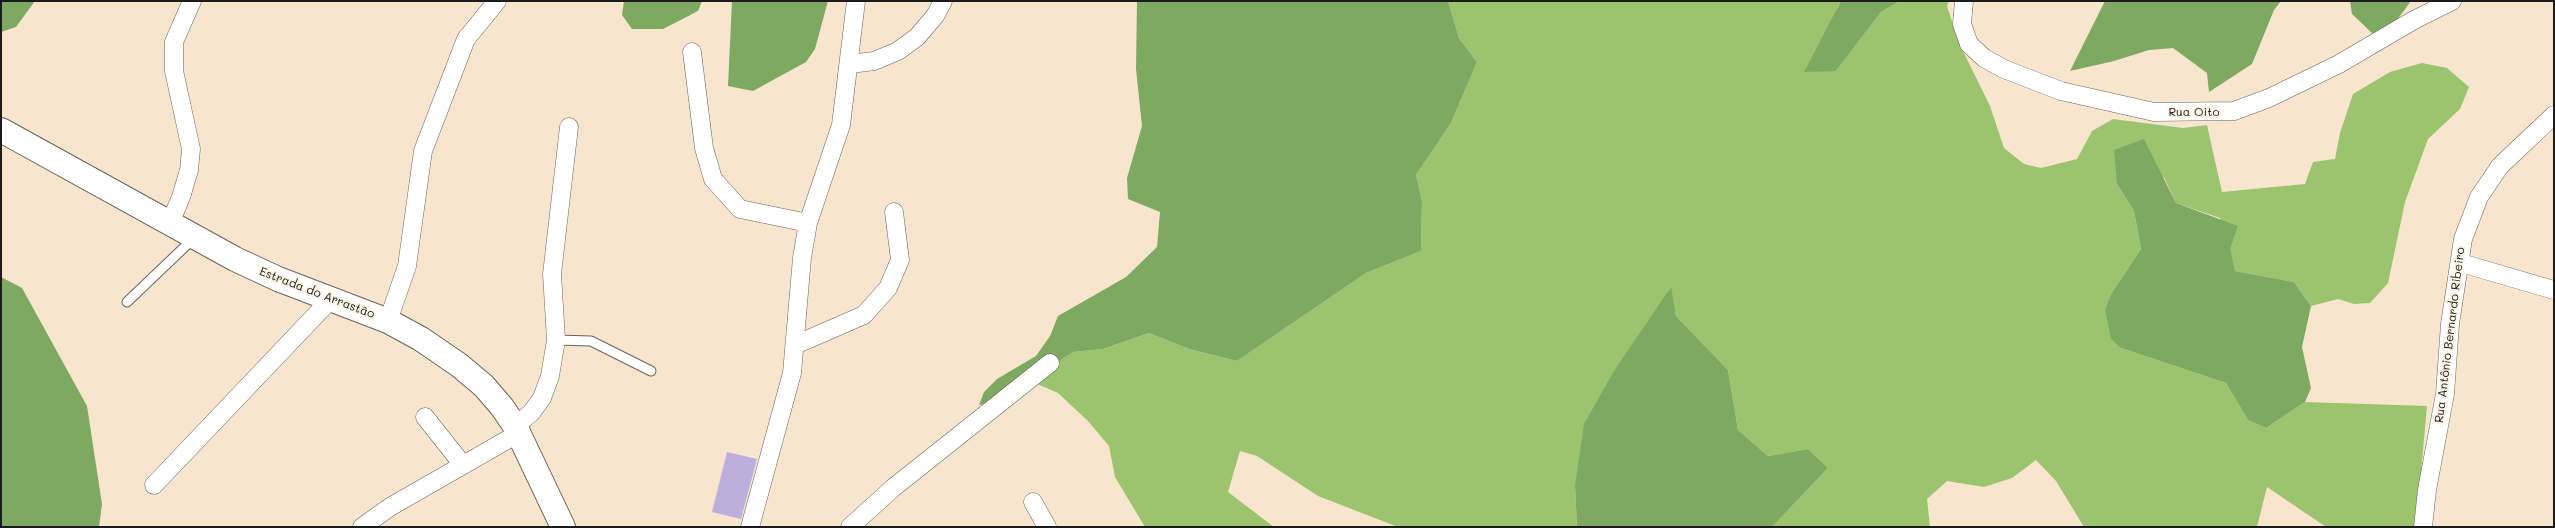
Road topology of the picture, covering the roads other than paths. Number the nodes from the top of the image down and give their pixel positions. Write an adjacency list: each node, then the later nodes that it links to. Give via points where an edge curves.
1 (192, 1): 13 (street, via 174,42 174,71 191,149 189,170)
2 (497, 1): 20 (street, via 466,39 423,151 407,266)
3 (856, 1): 8 (street)
4 (943, 1): 8 (street, via 935,16 917,36 898,51 874,61)
5 (1964, 1): 6 (street, Rua Oito, via 1962,24 1969,44 1984,58 2061,91 2154,112 2234,112 2339,64)
6 (2452, 1)
7 (692, 52): 14 (street, via 704,148 713,179 740,209)
8 (850, 64): 14 (street, via 842,125)
9 (2554, 115): 16 (street, Rua Antônio Bernardo Ribeiro, via 2500,166 2479,197 2463,239)
10 (569, 127): 21 (street, via 552,274)
11 (1, 130): 13 (street, Estrada do Arrastão)
12 (894, 212): 22 (street, via 900,260 888,288 864,315)
13 (170, 223): 15 (street, Estrada do Arrastão)
14 (808, 223): 22 (street)
15 (194, 238): 18 (street, Estrada do Arrastão, via 278,279); 19 (lane)
16 (2461, 263): 17 (street); 35 (street, Rua Antônio Bernardo Ribeiro)
17 (2554, 290)
18 (332, 298): 20 (street, Estrada do Arrastão); 28 (street)
19 (127, 302)
20 (388, 321): 26 (street, Estrada do Arrastão, via 459,365 484,386)
21 (556, 340): 24 (lane, via 591,341); 26 (street, via 550,376 542,398)
22 (795, 345): 32 (street, via 792,373)
23 (1050, 363): 33 (street, via 893,488)
24 (651, 371)
25 (425, 418): 27 (street)
26 (517, 429): 27 (street); 31 (street, Estrada do Arrastão)
27 (463, 465): 30 (street)
28 (154, 485)
29 (1033, 502): 34 (street)
30 (362, 527)
31 (563, 527)
32 (750, 527)
33 (850, 527)
34 (1047, 527)
35 (2423, 527)

